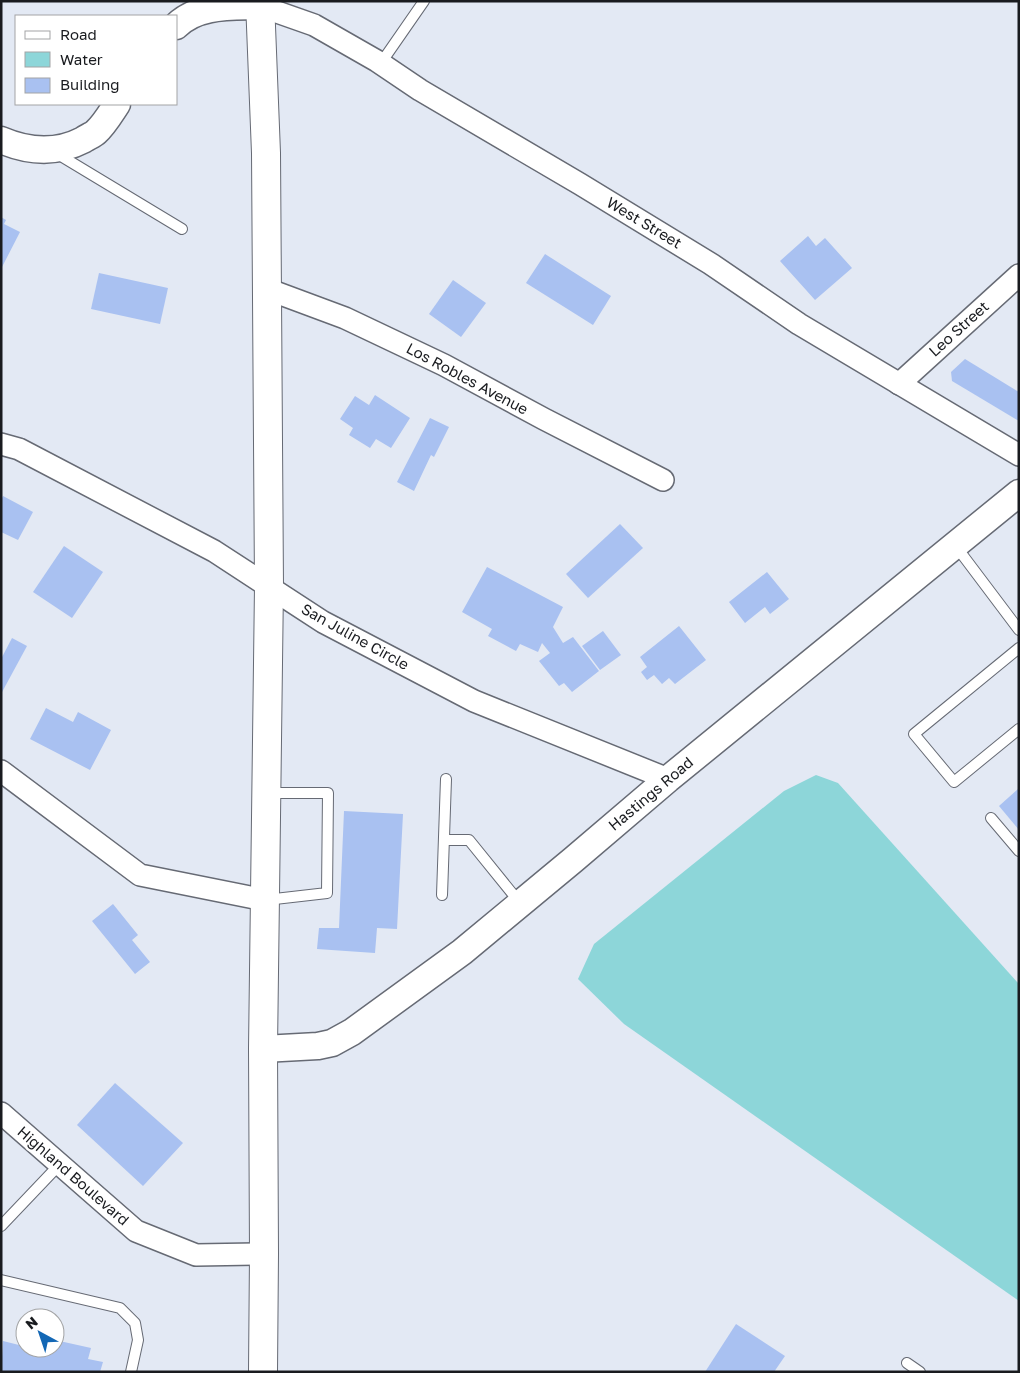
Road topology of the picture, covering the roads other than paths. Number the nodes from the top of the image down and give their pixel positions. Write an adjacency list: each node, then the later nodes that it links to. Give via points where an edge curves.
1 (424, 1): 4 (lane)
2 (260, 4): 3 (street, via 216,7 197,12); 4 (street, West Street, via 314,25); 10 (highway)
3 (178, 25)
4 (380, 63): 11 (street, West Street, via 711,264 799,324)
5 (116, 105): 7 (street, via 96,132 70,146)
6 (2, 141): 7 (street, via 32,150)
7 (51, 150): 8 (lane)
8 (182, 229)
9 (1019, 275): 11 (street, Leo Street)
10 (267, 288): 14 (street, Los Robles Avenue, via 345,318 435,361); 17 (highway)
11 (899, 384): 13 (street, West Street)
12 (1, 444): 17 (street, San Juline Circle, via 19,449 214,551)
13 (1019, 455)
14 (663, 480)
15 (1019, 493): 16 (street, Hastings Road)
16 (955, 545): 18 (lane); 22 (street, Hastings Road)
17 (269, 586): 22 (street, San Juline Circle, via 323,622 474,701); 24 (highway)
18 (1019, 630)
19 (1019, 648): 20 (lane, via 914,734 954,782)
20 (1019, 729)
21 (1, 771): 29 (street, via 140,876)
22 (668, 778): 30 (street, Hastings Road)
23 (446, 779): 26 (lane)
24 (266, 793): 29 (highway); 29 (lane, via 328,793 327,893)
25 (991, 818): 27 (lane)
26 (444, 840): 28 (lane); 30 (lane, via 469,840)
27 (1019, 851)
28 (442, 894)
29 (265, 900): 31 (highway)
30 (520, 904): 31 (street, Hastings Road, via 462,952 352,1032 332,1043 318,1046)
31 (263, 1049): 35 (highway)
32 (1, 1113): 33 (street, Highland Boulevard)
33 (60, 1164): 34 (lane); 35 (street, Highland Boulevard, via 136,1231 196,1255)
34 (1, 1226)
35 (264, 1254): 39 (highway)
36 (1, 1280): 38 (lane, via 120,1308 135,1323 138,1340)
37 (907, 1363): 40 (lane)
38 (131, 1372)
39 (263, 1372)
40 (920, 1372)

